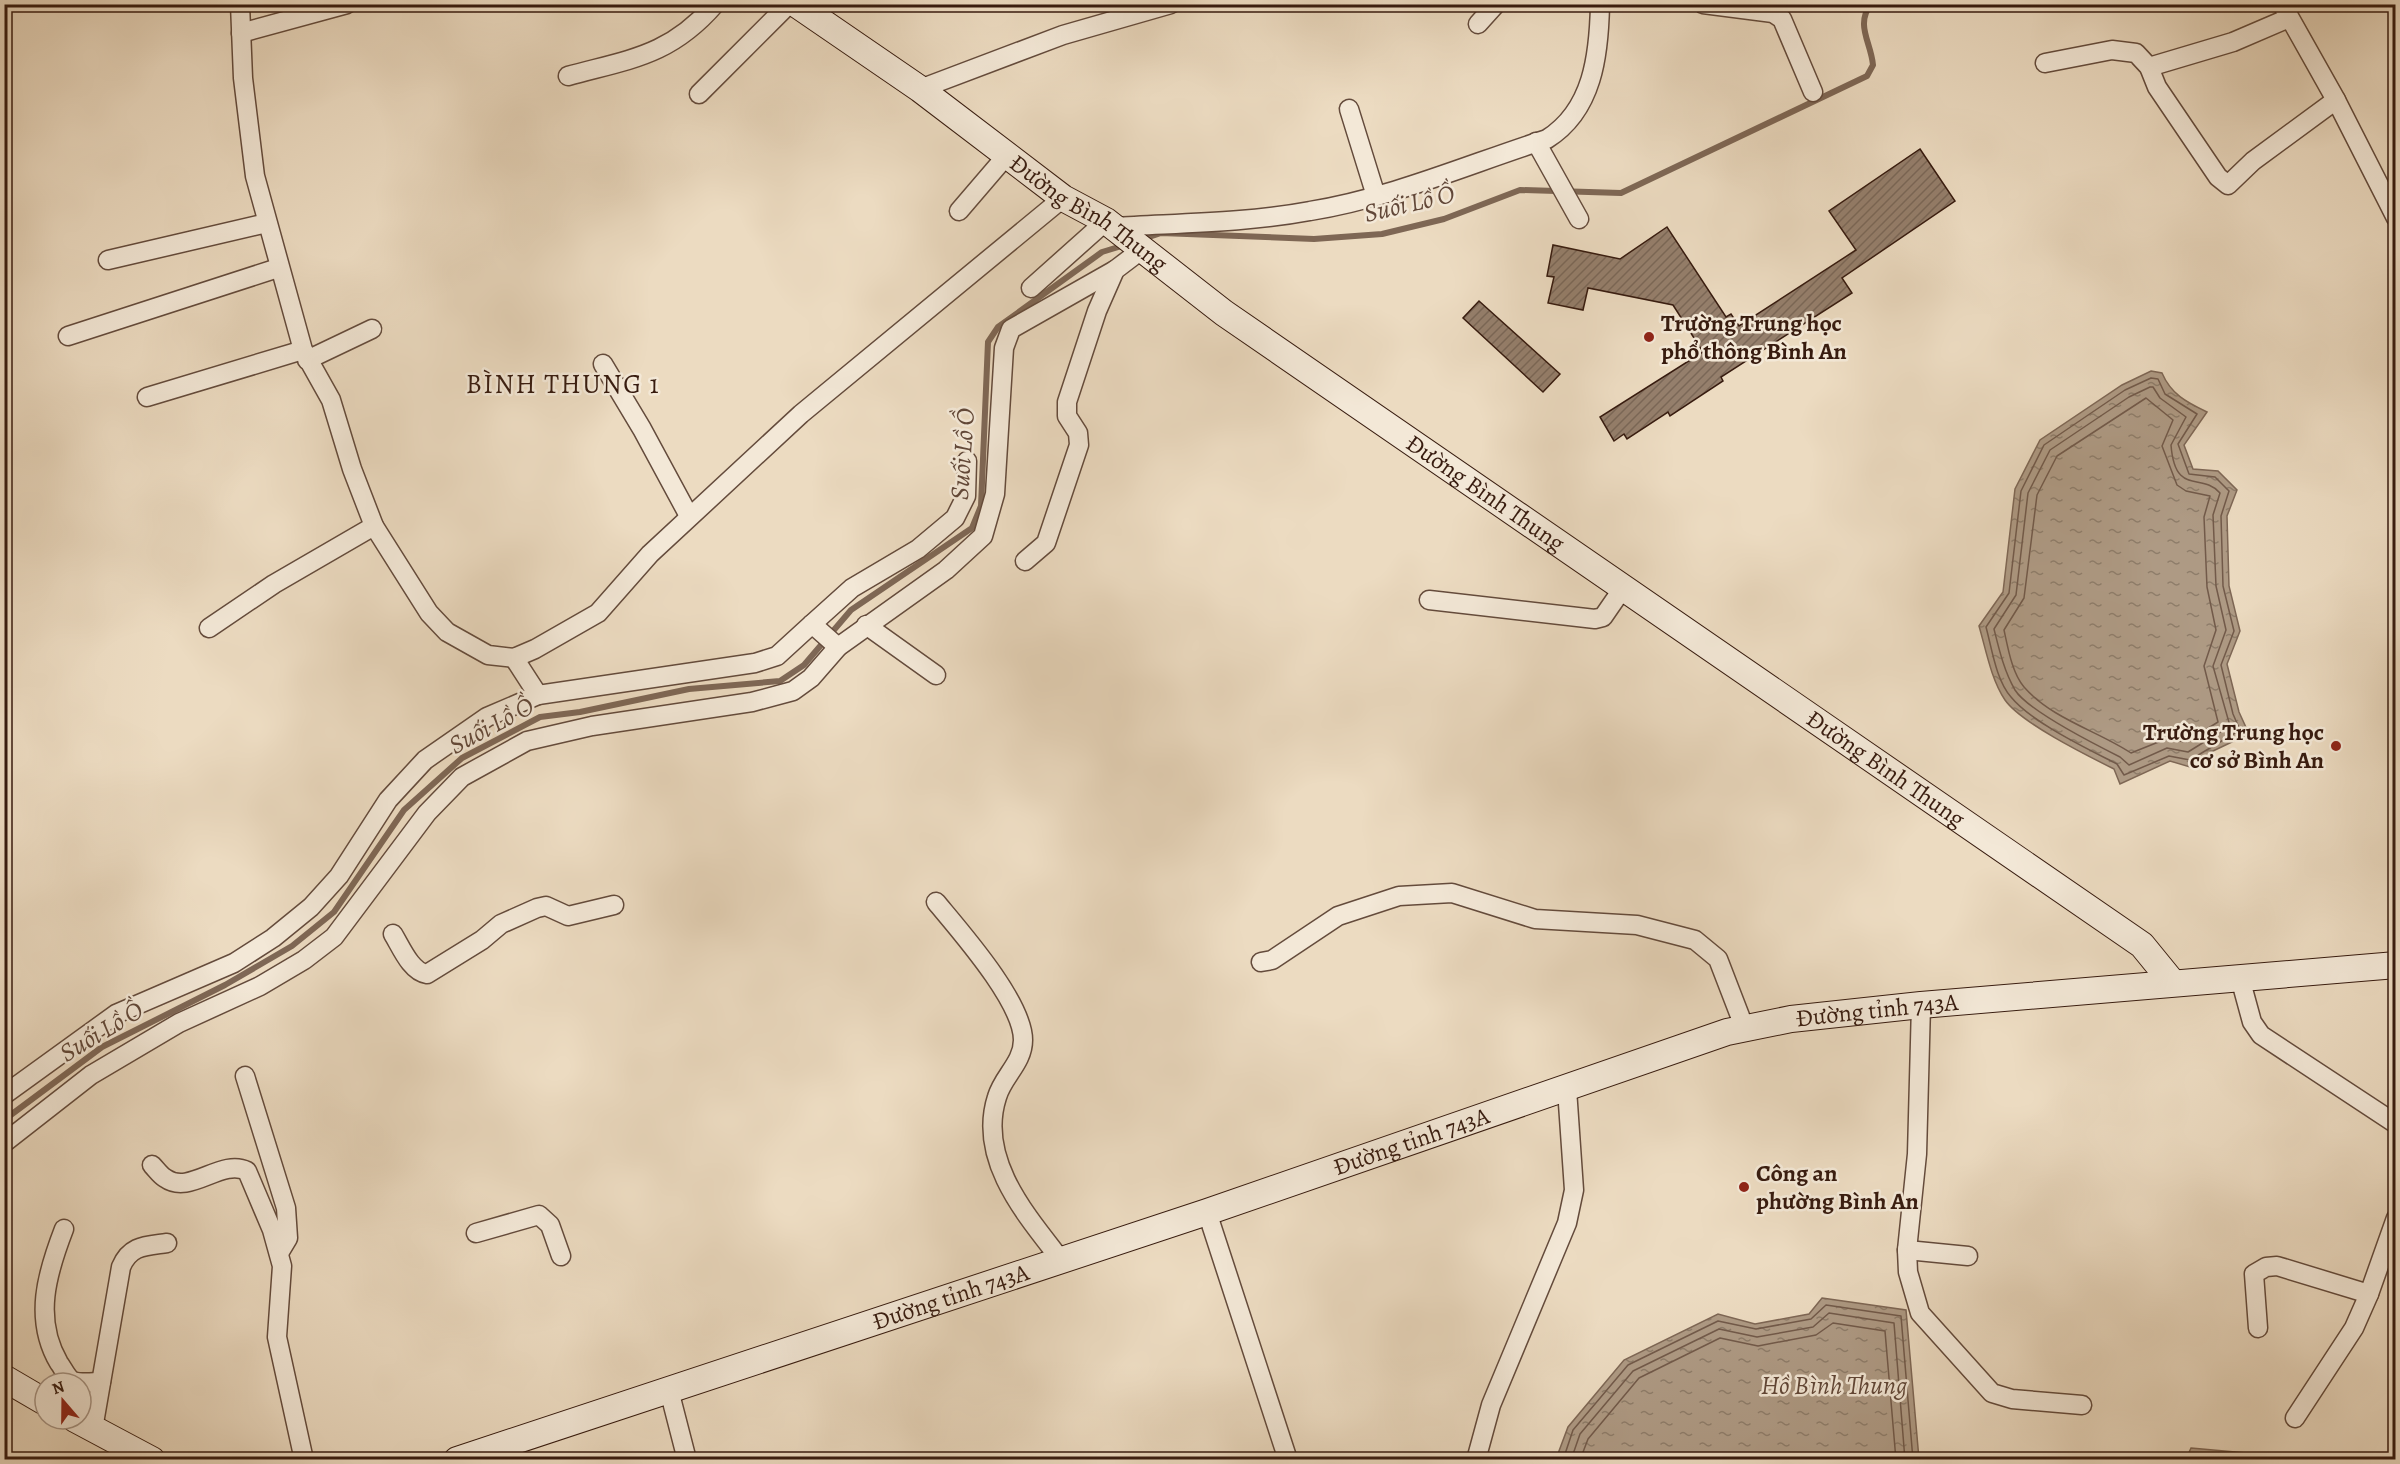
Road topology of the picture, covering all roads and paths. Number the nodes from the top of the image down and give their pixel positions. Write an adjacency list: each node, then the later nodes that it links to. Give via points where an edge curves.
1 (240, 4): 12 (street)
2 (347, 4): 12 (street)
3 (715, 4): 15 (street, via 697,25 656,52)
4 (789, 4): 18 (street)
5 (796, 4): 16 (main road, Đường Bình Thung)
6 (1171, 4): 16 (street, via 1063,35)
7 (1496, 4): 11 (street)
8 (1600, 4): 21 (street, via 1599,45 1577,113 1562,129)
9 (1703, 4): 17 (street, via 1773,13 1782,19)
10 (2286, 11): 14 (street, via 2233,42); 19 (street)
11 (1478, 24)
12 (241, 33): 28 (street, via 247,122)
13 (2045, 63): 14 (street, via 2112,50 2136,53)
14 (2149, 67): 19 (street, via 2157,87 2191,138 2228,185)
15 (568, 76)
16 (920, 89): 22 (main road, Đường Bình Thung)
17 (1813, 92)
18 (699, 94)
19 (2336, 100): 27 (street)
20 (1349, 109): 23 (street)
21 (1536, 142): 23 (street); 26 (street)
22 (1007, 155): 24 (main road, Đường Bình Thung); 25 (street)
23 (1376, 196): 29 (street, via 1269,218)
24 (1063, 198): 29 (main road, Đường Bình Thung); 40 (street, via 801,414)
25 (959, 211)
26 (1576, 211)
27 (2396, 218)
28 (267, 223): 30 (street); 31 (street)
29 (1124, 234): 32 (street); 33 (street); 43 (main road, Đường Bình Thung, via 1224,313)
30 (108, 260)
31 (278, 268): 35 (street); 36 (street)
32 (1115, 270): 42 (street, via 1067,402 1067,416 1078,433 1079,445 1046,543); 45 (street, via 1011,329 1004,348 995,494 983,536 946,570)
33 (1030, 288)
34 (372, 329): 36 (street)
35 (68, 336)
36 (305, 355): 38 (street); 41 (street, via 331,400)
37 (603, 364): 40 (street)
38 (147, 397)
39 (967, 461): 46 (street, via 966,496 955,518 918,549 852,588)
40 (689, 516): 49 (street, via 598,613)
41 (375, 526): 47 (street, via 274,584); 49 (street, via 429,613 447,632 488,655)
42 (1025, 561)
43 (1623, 588): 44 (street, via 1603,617 1595,619); 58 (main road, Đường Bình Thung, via 2142,945)
44 (1429, 600)
45 (866, 625): 48 (street); 50 (street)
46 (814, 626): 48 (street); 51 (street, via 777,656 755,663)
47 (209, 628)
48 (838, 647): 65 (street, via 793,692 527,741 462,777 427,813 334,937 260,986 179,1023 91,1075)
49 (514, 658): 51 (street)
50 (936, 675)
51 (538, 695): 63 (street, via 487,717 425,760 388,800 339,876 311,907 273,938 234,963 116,1014)
52 (936, 902): 78 (street, via 965,936 1020,1022 1021,1055 997,1095 992,1124 998,1158 1013,1196)
53 (614, 905): 54 (street, via 568,916 546,906 537,908 501,924 427,974 414,968)
54 (393, 934)
55 (1261, 962): 60 (street, via 1272,960 1338,916 1399,896 1452,893 1534,919 1637,925 1695,940 1718,959)
56 (2396, 965): 57 (main road, Đường tỉnh 743A)
57 (2240, 978): 58 (main road, Đường tỉnh 743A); 64 (street, via 2252,1022 2260,1035)
58 (2173, 983): 59 (main road, Đường tỉnh 743A)
59 (1921, 1005): 60 (main road, Đường tỉnh 743A, via 1791,1019); 74 (street, via 1917,1154)
60 (1745, 1029): 62 (main road, Đường tỉnh 743A)
61 (245, 1076): 66 (street)
62 (1567, 1089): 69 (main road, Đường tỉnh 743A); 94 (street, via 1574,1190 1567,1223 1491,1405)
63 (4, 1095)
64 (2396, 1124)
65 (4, 1143)
66 (270, 1154): 68 (street); 75 (street, via 286,1208 288,1238)
67 (152, 1165): 68 (street, via 165,1179 182,1183 229,1168)
68 (246, 1171): 75 (street)
69 (1206, 1212): 78 (main road, Đường tỉnh 743A); 93 (street)
70 (2396, 1218): 79 (street)
71 (64, 1229): 82 (street, via 46,1290 45,1331 68,1376 74,1381)
72 (477, 1233): 76 (street, via 539,1215 550,1226)
73 (167, 1243): 82 (street, via 135,1248 126,1254 116,1289)
74 (1906, 1250): 77 (street); 86 (street, via 1920,1313 1992,1393)
75 (279, 1253): 90 (street, via 282,1266 277,1337)
76 (561, 1256)
77 (1968, 1256)
78 (1061, 1260): 83 (main road, Đường tỉnh 743A)
79 (2369, 1294): 80 (street, via 2277,1266 2265,1267 2254,1274); 87 (street, via 2355,1328)
80 (2258, 1328)
81 (4, 1378): 84 (main road)
82 (101, 1382): 85 (street)
83 (669, 1390): 91 (main road, Đường tỉnh 743A); 92 (street)
84 (33, 1395)
85 (93, 1402)
86 (2082, 1405)
87 (2295, 1418)
88 (93, 1429): 89 (main road)
89 (152, 1460)
90 (304, 1460)
91 (458, 1460)
92 (687, 1460)
93 (1288, 1460)
94 (1476, 1460)

